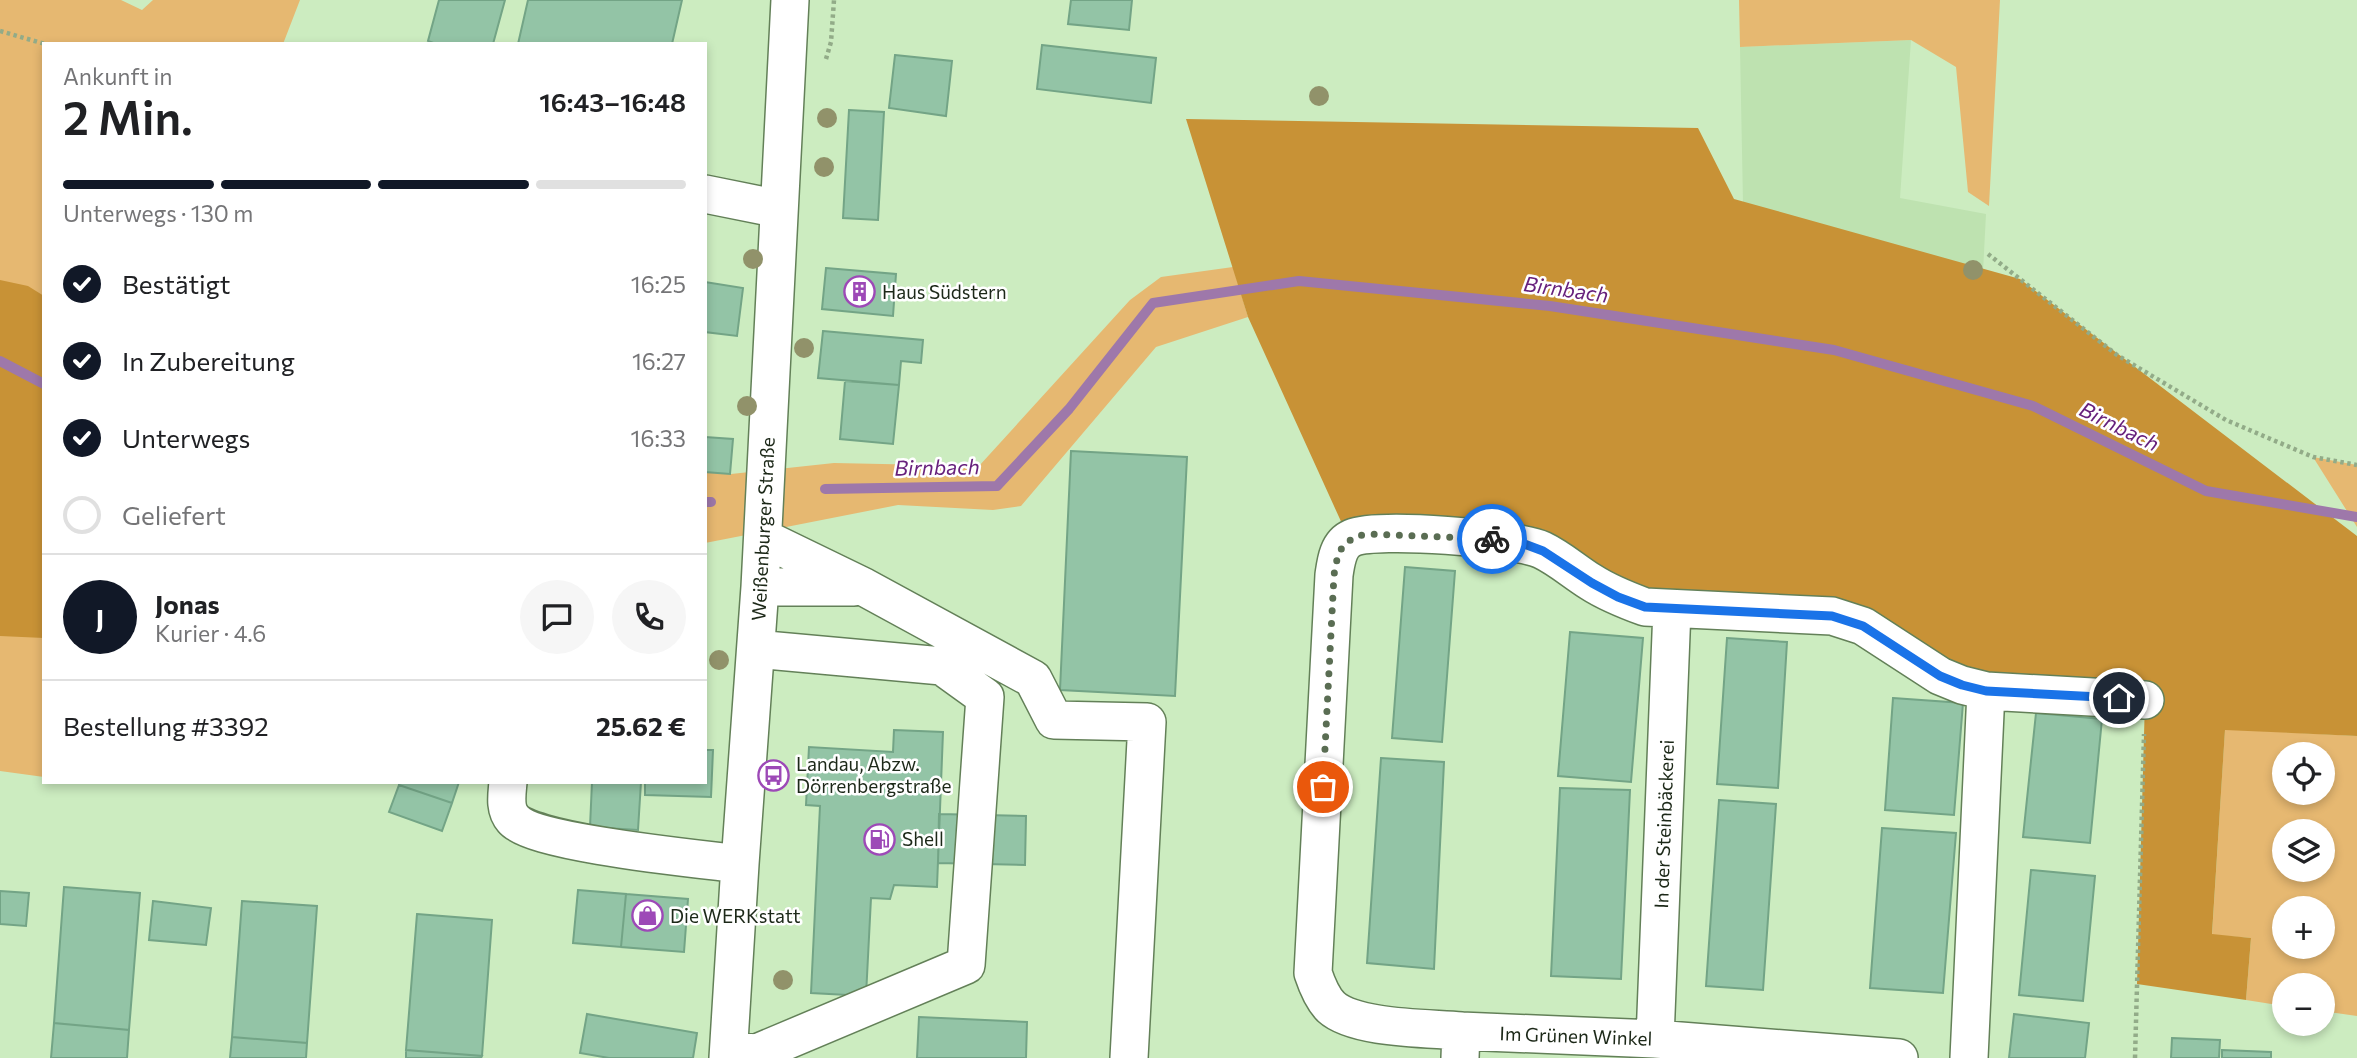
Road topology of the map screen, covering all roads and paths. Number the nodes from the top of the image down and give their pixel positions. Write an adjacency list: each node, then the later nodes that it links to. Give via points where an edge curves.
1 (790, 0): 5 (street, Weißenburger Straße)
2 (0, 31): 3 (path)
3 (42, 43)
4 (707, 194): 5 (street)
5 (779, 209): 8 (street, Weißenburger Straße)
6 (1988, 254): 7 (path, via 2117,355 2226,420 2313,457)
7 (2357, 465)
8 (763, 538): 9 (street, Weißenburger Straße); 10 (street)
9 (760, 587): 10 (street); 12 (street, Weißenburger Straße)
10 (864, 587): 20 (street, via 1034,679 1054,720 1147,722)
11 (1672, 609): 13 (street, via 1832,616 1863,626 1940,676); 17 (street, In der Steinbäckerei); 18 (street, Im Grünen Winkel, via 1645,607 1618,597 1543,551 1519,542 1366,534 1349,538 1338,553 1314,973 1332,1007 1351,1018)
12 (756, 649): 16 (street, Weißenburger Straße); 19 (street, via 942,666 985,698 966,965 757,1053)
13 (1986, 691): 14 (street); 22 (street)
14 (2145, 700): 23 (path)
15 (508, 784): 16 (street, via 507,808 524,828 570,841)
16 (740, 864): 19 (street, Weißenburger Straße)
17 (1655, 1039): 18 (street, Im Grünen Winkel); 21 (street, Im Grünen Winkel)
18 (1461, 1045)
19 (729, 1054)
20 (1129, 1058)
21 (1899, 1058)
22 (1969, 1058)
23 (2135, 1058)

